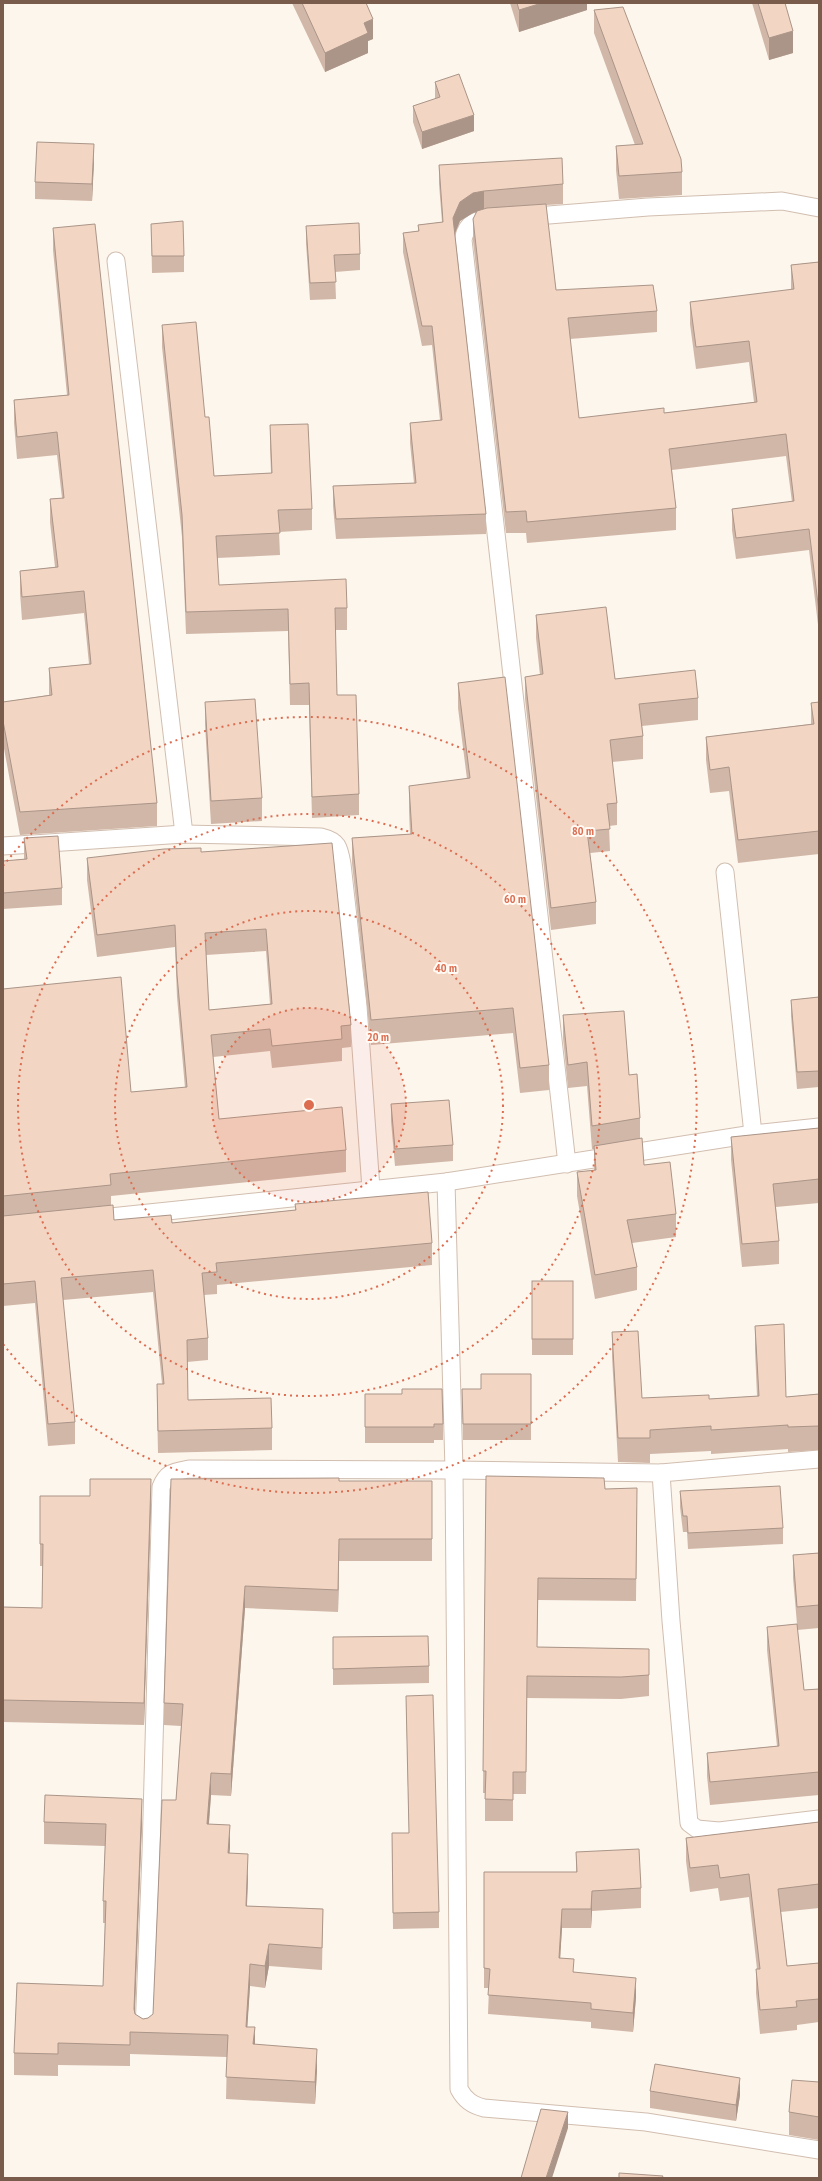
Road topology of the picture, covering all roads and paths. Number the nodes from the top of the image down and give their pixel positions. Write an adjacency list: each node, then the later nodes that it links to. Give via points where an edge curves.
1 (819, 208): 8 (lane, via 782,201 648,207 485,220 471,223 465,229 464,240)
2 (116, 261): 3 (lane)
3 (184, 834): 4 (lane); 10 (lane, via 321,837 332,840 339,849 358,1006)
4 (3, 846)
5 (725, 872): 7 (lane)
6 (819, 1127): 7 (lane)
7 (753, 1134): 8 (lane)
8 (567, 1164): 9 (lane)
9 (446, 1182): 10 (lane); 13 (lane)
10 (371, 1189): 11 (lane)
11 (73, 1221)
12 (819, 1459): 14 (lane)
13 (454, 1470): 14 (lane); 16 (lane, via 189,1469 174,1472 165,1478 161,1487); 17 (lane, via 459,2089 464,2098 473,2105 484,2108 646,2122)
14 (661, 1473): 15 (lane, via 689,1823 697,1829 719,1831)
15 (819, 1819)
16 (144, 2031)
17 (819, 2150)

